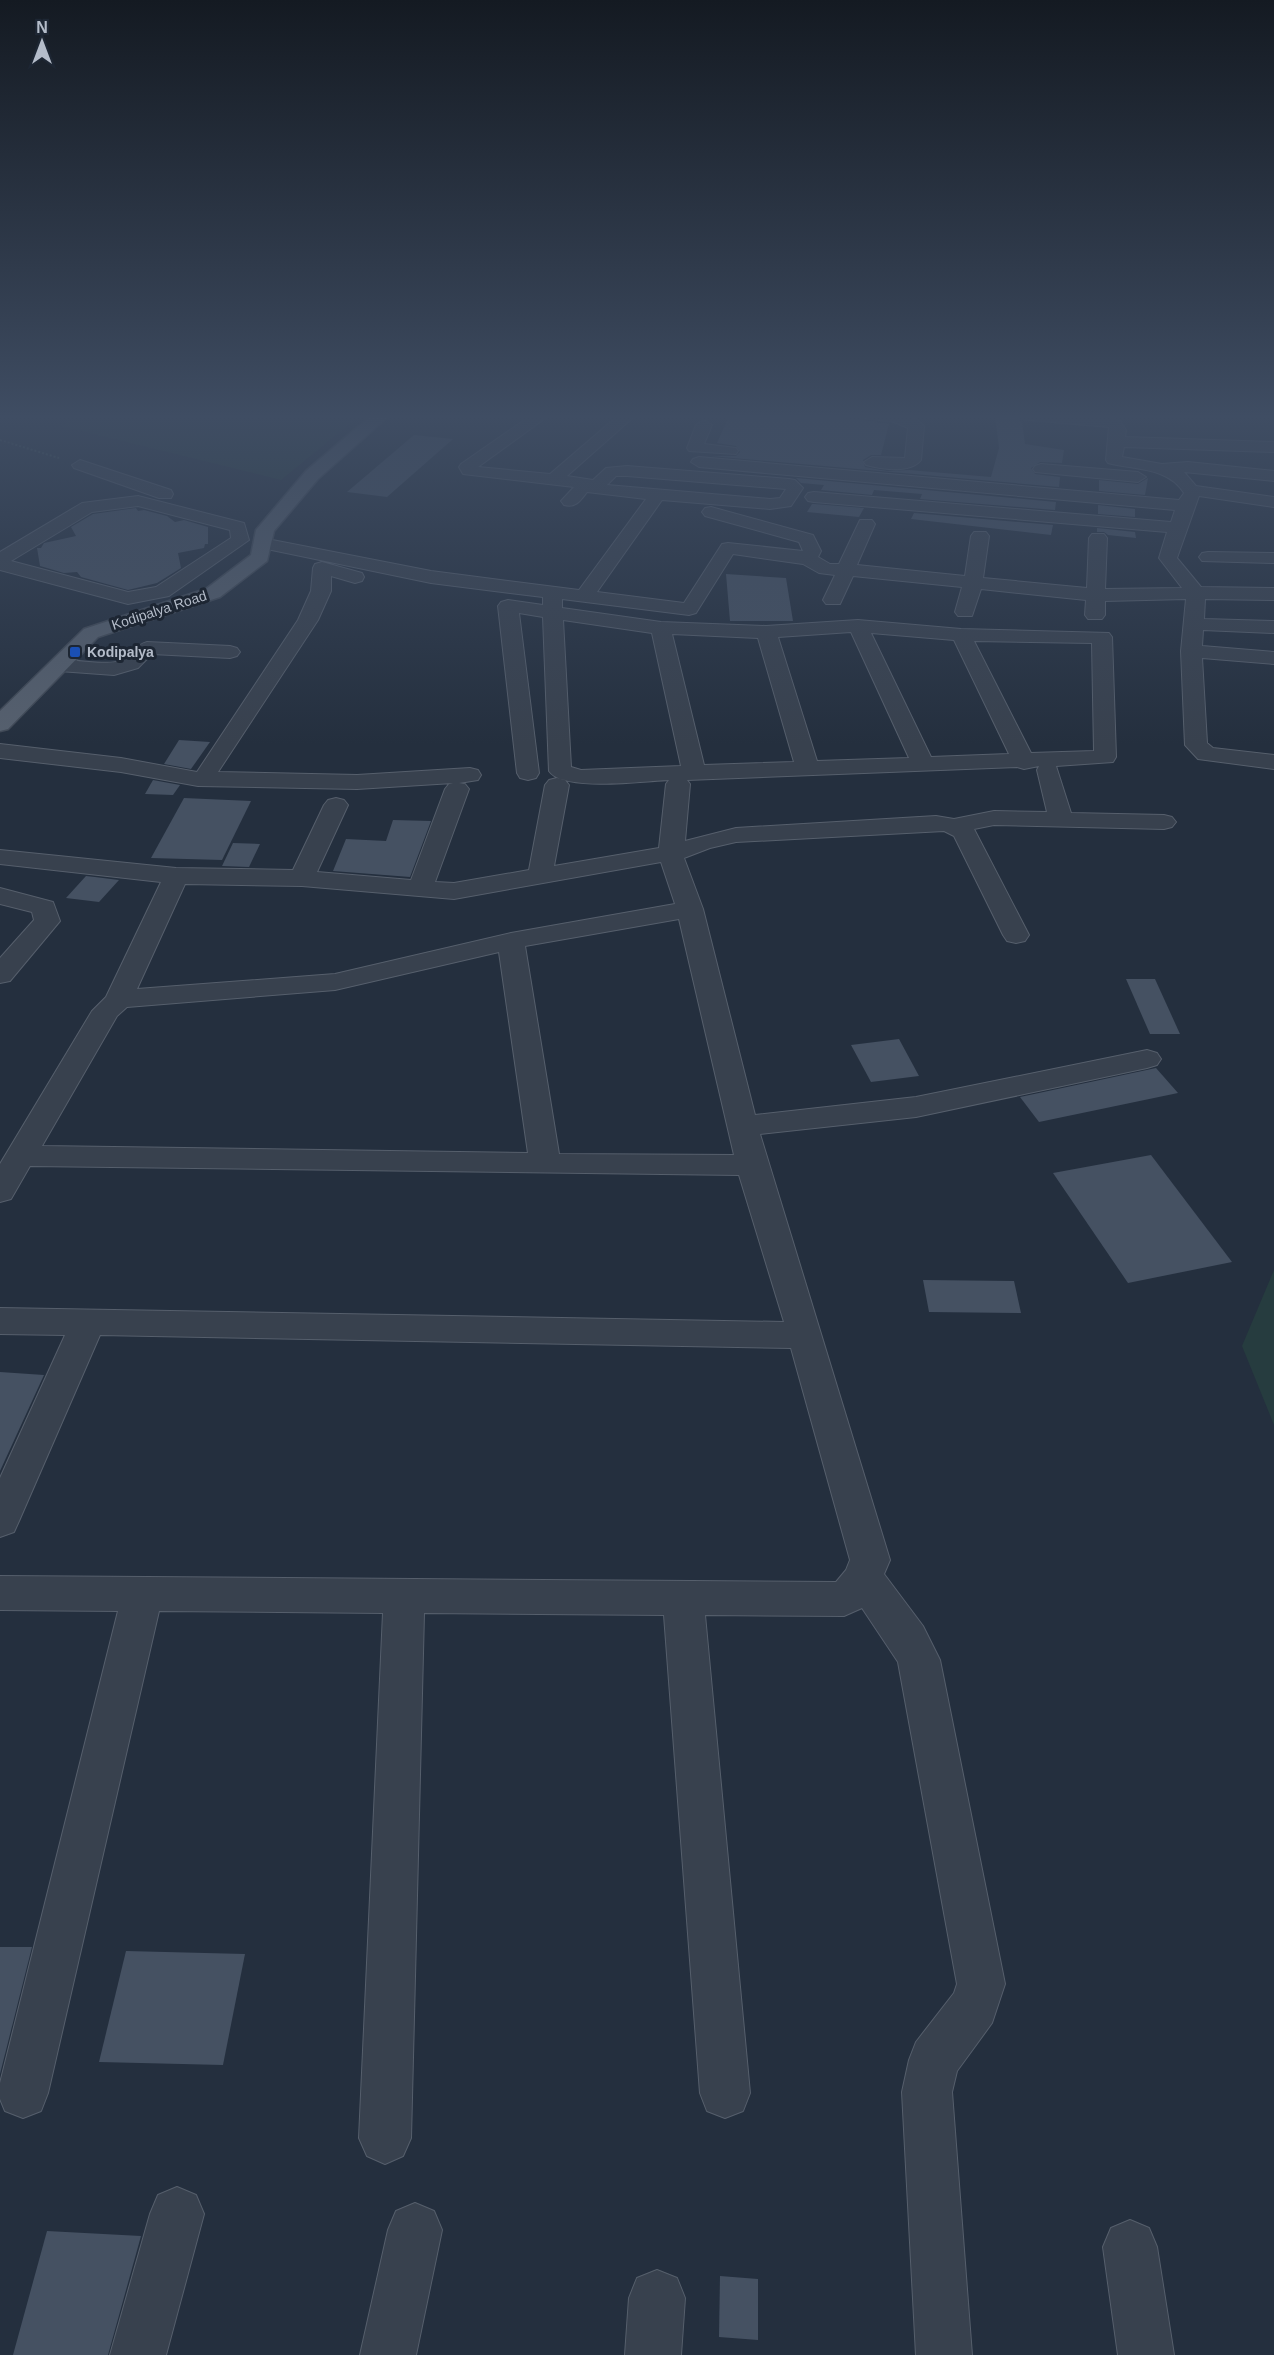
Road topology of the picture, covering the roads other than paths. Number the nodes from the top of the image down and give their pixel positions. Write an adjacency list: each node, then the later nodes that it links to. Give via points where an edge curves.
1 (68, 524): 17 (street)
2 (226, 524): 17 (street, via 238,527 240,540 162,592 128,598)
3 (234, 524): 12 (street)
4 (274, 524): 12 (main road, Kodipalya Road)
5 (636, 524): 26 (street)
6 (749, 524): 16 (street, via 807,539 812,551)
7 (866, 524): 19 (street)
8 (1132, 524): 10 (street)
9 (1181, 524): 10 (street)
10 (1180, 528): 22 (street, via 1168,558)
11 (980, 536): 20 (street)
12 (264, 537): 18 (street); 40 (main road, Kodipalya Road, via 260,556 213,593 91,633)
13 (1098, 538): 25 (street)
14 (1208, 557): 15 (street)
15 (1274, 558)
16 (808, 559): 19 (street, via 826,569); 26 (street, via 728,548 689,609)
17 (0, 562)
18 (337, 565): 21 (street); 24 (street, via 412,587); 48 (street, via 322,568 321,591 308,620)
19 (848, 570): 20 (street); 27 (street)
20 (973, 582): 25 (street); 28 (street)
21 (552, 592): 26 (street); 29 (street)
22 (1196, 593): 23 (street); 25 (street); 30 (street)
23 (1274, 594)
24 (411, 595)
25 (1096, 595): 31 (street)
26 (584, 596)
27 (834, 600)
28 (965, 612)
29 (553, 614): 34 (street); 49 (street, via 508,606); 50 (street, via 560,771 579,777)
30 (1192, 624): 33 (street); 37 (street)
31 (1094, 625)
32 (858, 627): 35 (street); 36 (street); 45 (street)
33 (1274, 627)
34 (661, 628): 35 (street); 50 (street)
35 (766, 632): 46 (street)
36 (961, 635): 43 (street); 43 (street, via 1102,638 1105,758)
37 (1191, 651): 39 (street); 44 (street, via 1196,745 1206,754)
38 (230, 652): 40 (street, via 147,648 131,664 114,669)
39 (1274, 658)
40 (59, 665): 41 (main road, Kodipalya Road)
41 (0, 724)
42 (0, 751): 61 (street, via 220,780 463,782)
43 (1024, 762): 45 (street)
44 (1274, 762)
45 (923, 764): 46 (street)
46 (808, 770): 50 (street)
47 (1048, 770): 53 (street)
48 (208, 771)
49 (528, 773)
50 (686, 778): 56 (street)
51 (557, 785): 59 (street)
52 (336, 805): 60 (street)
53 (1061, 820): 54 (street); 55 (street, via 994,818)
54 (1164, 822)
55 (954, 826): 56 (street, via 936,823 736,836 703,842); 64 (street, via 964,832)
56 (671, 855): 59 (street); 63 (street)
57 (0, 856): 58 (street)
58 (176, 876): 60 (street); 67 (street)
59 (540, 876): 61 (street, via 454,891)
60 (302, 878): 61 (street)
61 (420, 888)
62 (0, 896): 66 (street, via 44,907 47,921)
63 (690, 909): 65 (street); 69 (street)
64 (1016, 935)
65 (511, 941): 67 (street, via 335,982); 71 (street)
66 (0, 975)
67 (118, 1001): 70 (street, via 106,1011)
68 (1147, 1059): 69 (street, via 916,1107)
69 (742, 1126): 72 (street)
70 (22, 1156): 71 (street); 73 (street)
71 (545, 1164): 72 (street)
72 (752, 1165): 76 (street)
73 (0, 1191)
74 (0, 1321): 75 (street)
75 (88, 1323): 76 (street); 77 (street)
76 (805, 1335): 78 (street, via 870,1560)
77 (0, 1521)
78 (864, 1578): 82 (street, via 844,1599); 93 (street, via 919,1660 981,1984 975,2006 934,2060 927,2092)
79 (0, 1593): 80 (street)
80 (143, 1593): 81 (street); 83 (street)
81 (404, 1596): 82 (street); 85 (street)
82 (683, 1598): 84 (street)
83 (23, 2093)
84 (726, 2093)
85 (385, 2138)
86 (177, 2214): 90 (street)
87 (415, 2230): 91 (street)
88 (1130, 2247): 94 (street)
89 (657, 2298): 92 (street)
90 (138, 2355)
91 (388, 2355)
92 (653, 2355)
93 (944, 2355)
94 (1146, 2355)

